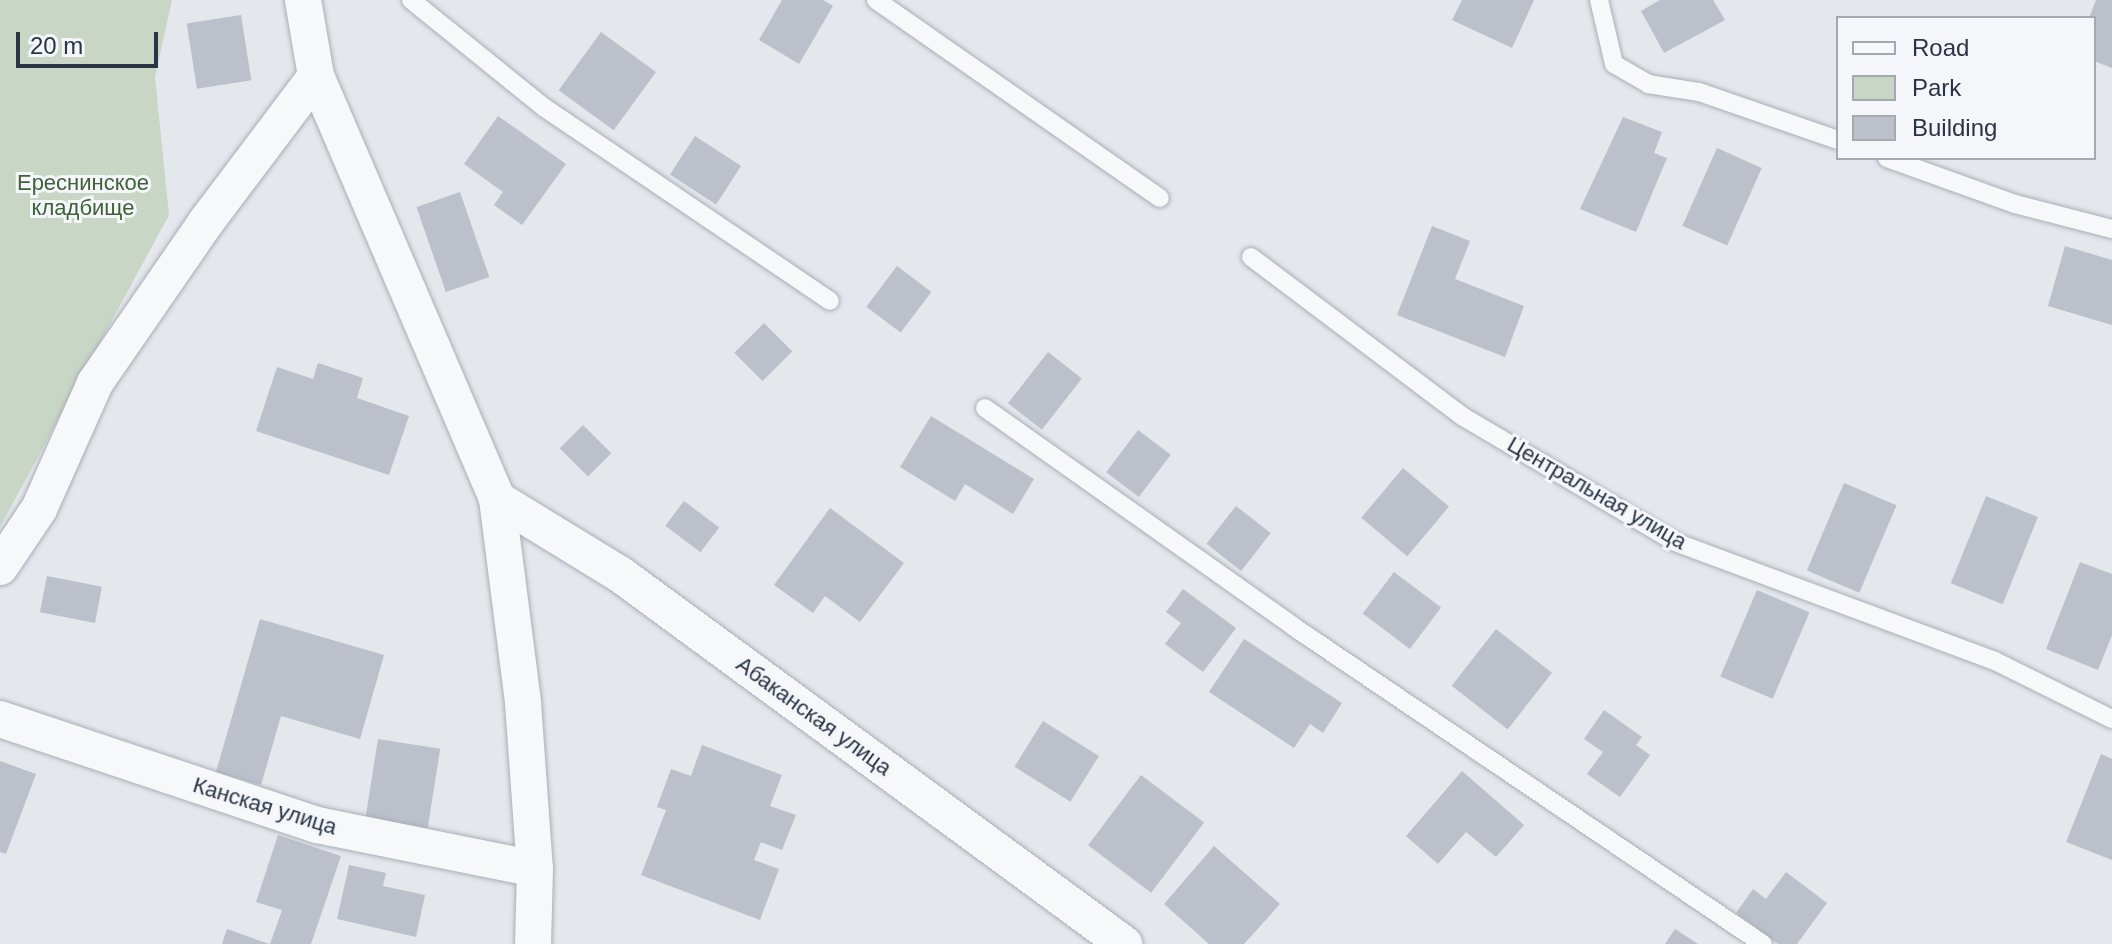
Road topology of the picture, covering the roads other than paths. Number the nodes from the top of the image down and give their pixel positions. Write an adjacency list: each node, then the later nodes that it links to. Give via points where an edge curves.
1 (303, 0): 5 (street)
2 (411, 0): 11 (lane, via 545,108)
3 (876, 0): 8 (lane)
4 (1599, 0): 6 (lane, via 1614,64 1648,84 1699,92)
5 (316, 76): 13 (street); 14 (street, via 95,383 39,509)
6 (1836, 139)
7 (1893, 160): 9 (lane, via 2015,204)
8 (1160, 198)
9 (2112, 229)
10 (1251, 257): 16 (lane, Центральная улица, via 1462,416 1675,542 1995,661)
11 (830, 301)
12 (985, 408): 20 (lane, via 1294,627)
13 (497, 499): 17 (street, via 523,703); 19 (street, Абаканская улица, via 621,575)
14 (0, 567)
15 (0, 719): 17 (street, Канская улица, via 317,825)
16 (2112, 719)
17 (535, 869): 18 (street)
18 (533, 944)
19 (1124, 944)
20 (1763, 944)

